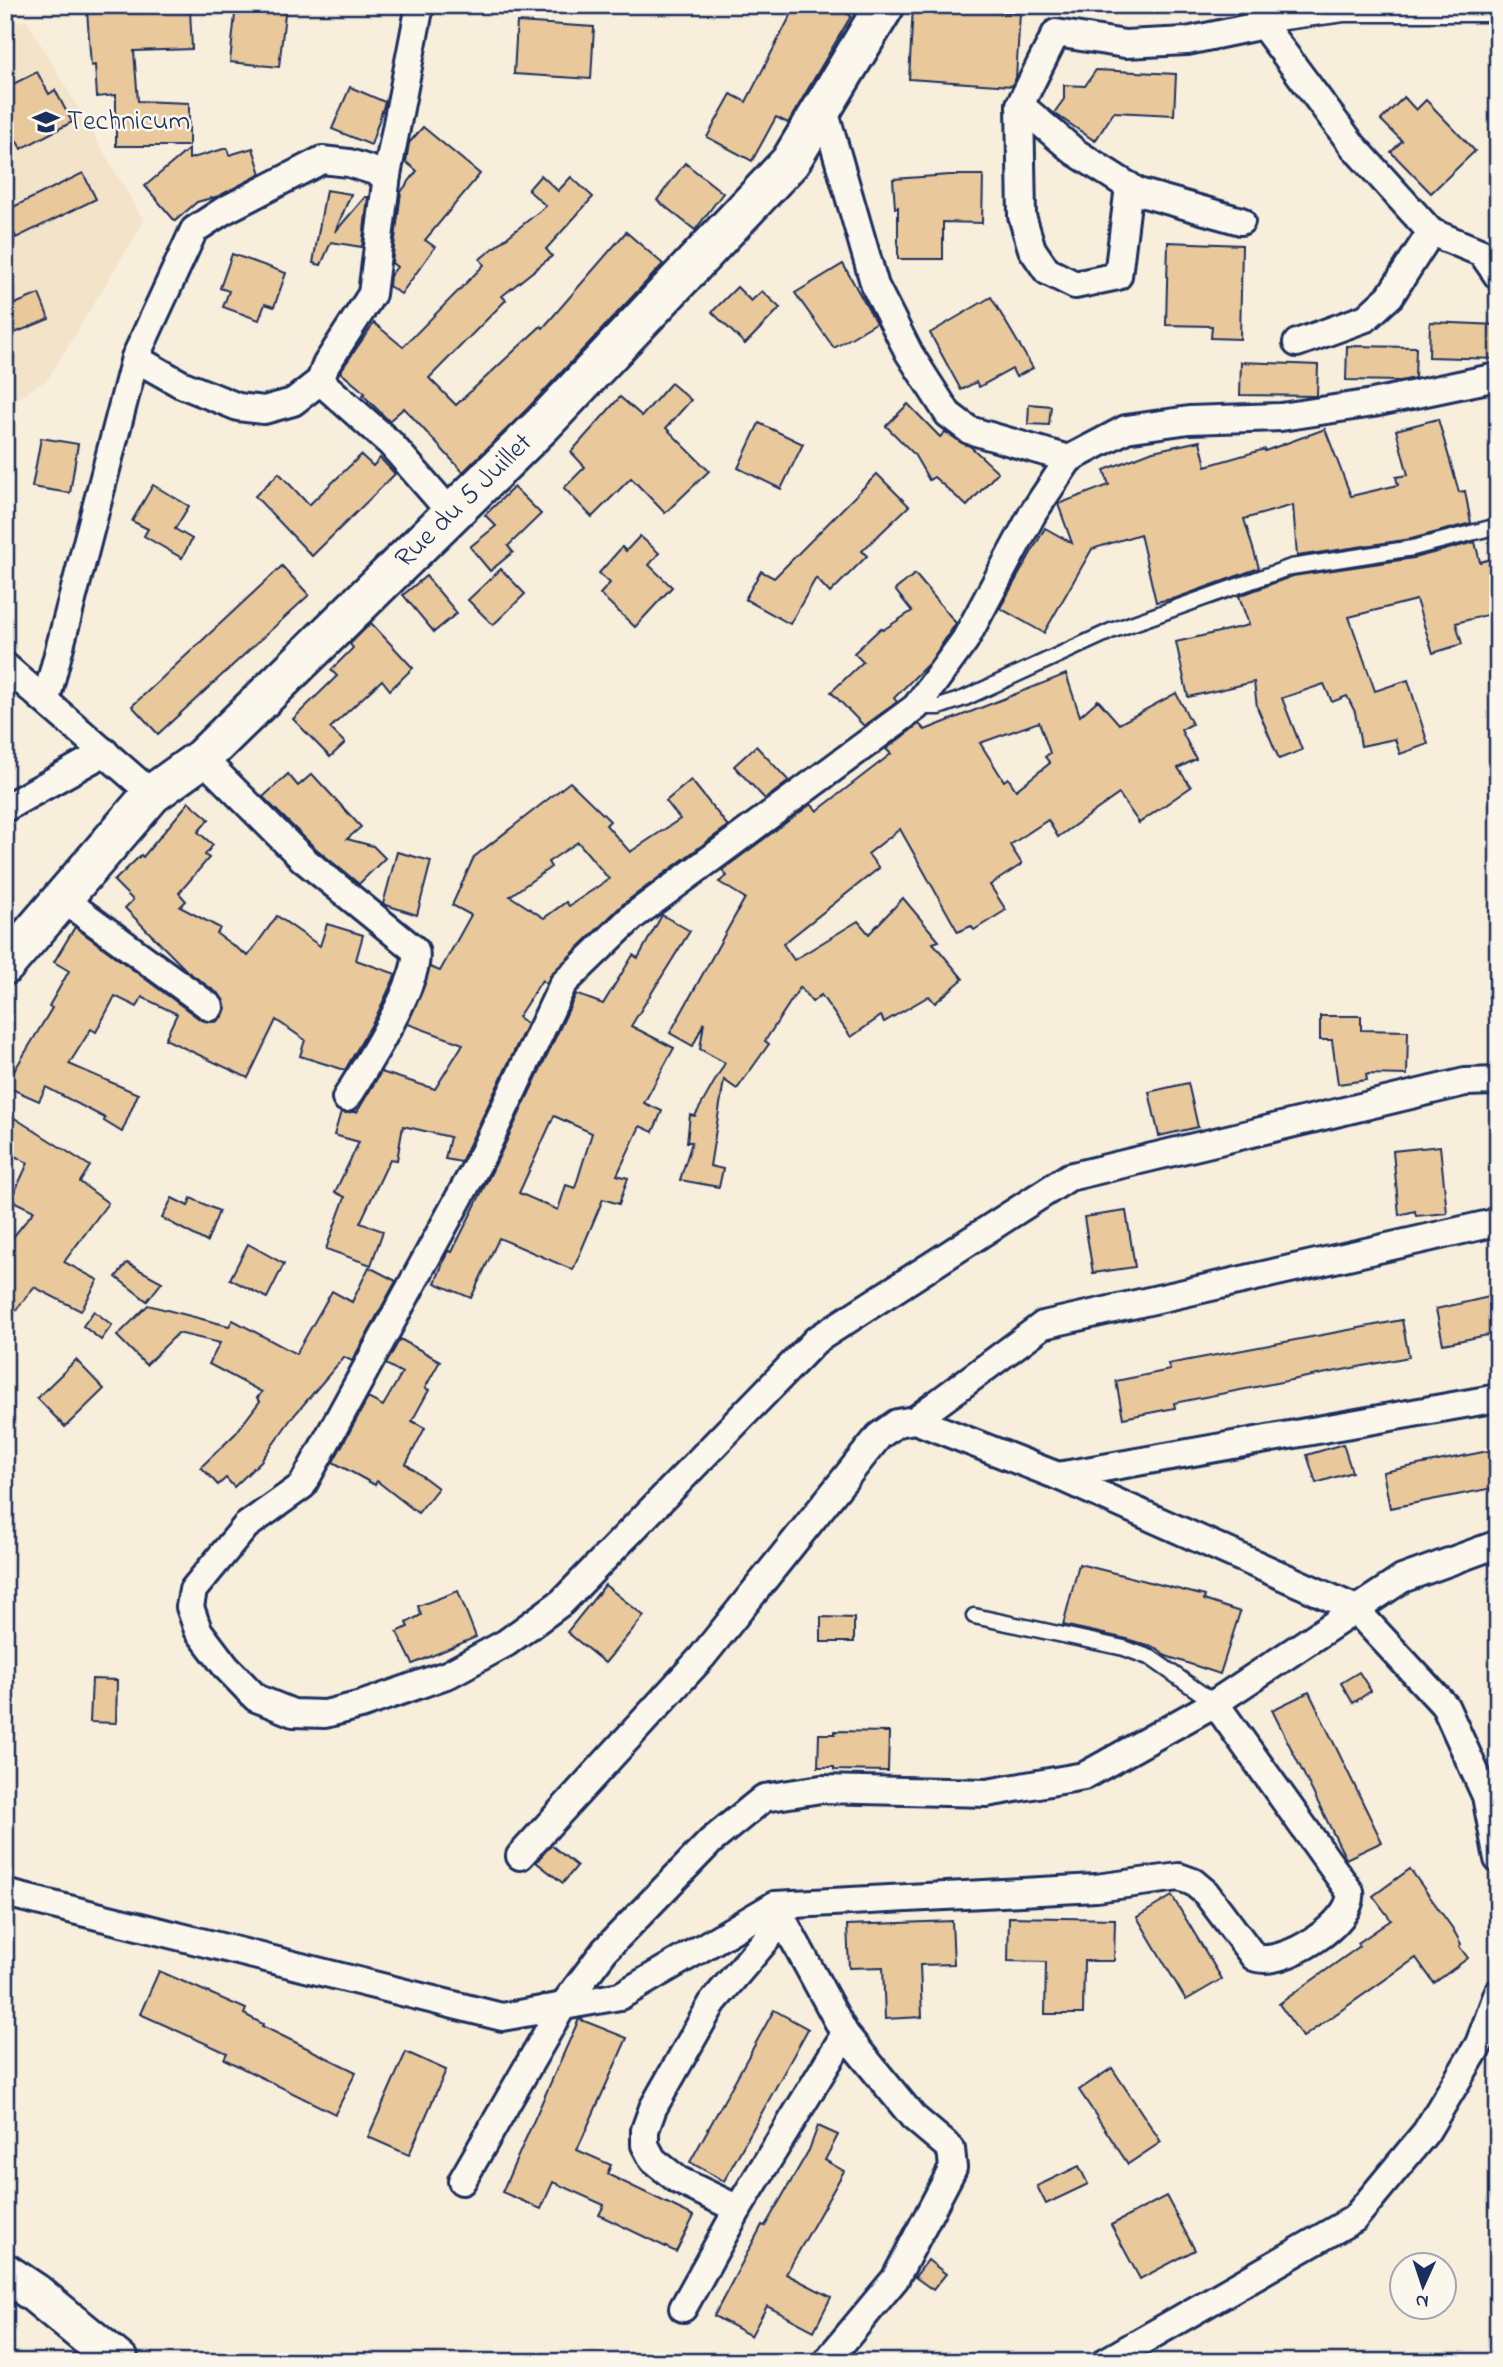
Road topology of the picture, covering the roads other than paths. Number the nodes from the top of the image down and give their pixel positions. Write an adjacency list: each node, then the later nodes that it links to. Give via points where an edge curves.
1 (420, 5): 8 (street)
2 (885, 5): 6 (street, Rue du 5 Juillet)
3 (1287, 5): 5 (street)
4 (1498, 14): 5 (lane, via 1344,14)
5 (1262, 25): 7 (street, via 1187,41 1125,44 1056,33); 11 (street, via 1353,146)
6 (823, 106): 17 (street, via 875,286 909,354 948,414 969,430); 18 (street, Rue du 5 Juillet, via 790,162 544,424)
7 (1020, 106): 9 (street, via 1075,152); 9 (street, via 1022,216 1032,249 1046,271 1075,285 1118,276)
8 (387, 175): 14 (street, via 322,160 194,230); 16 (street, via 372,294)
9 (1129, 186): 10 (street)
10 (1241, 221)
11 (1431, 232): 12 (street, via 1482,253); 13 (street, via 1390,296 1366,318)
12 (1498, 276)
13 (1297, 343)
14 (135, 358): 16 (street, via 238,407 264,410 293,402); 21 (street)
15 (1497, 377): 17 (street, via 1281,417 1189,420 1126,429)
16 (320, 380): 18 (street, via 390,443)
17 (1069, 458): 22 (street, via 1033,513 965,640)
18 (452, 514): 24 (street, Rue du 5 Juillet)
19 (1498, 526): 22 (lane, via 1413,548 1291,567 1111,631 939,708)
20 (5, 666): 21 (street)
21 (46, 700): 23 (street)
22 (916, 708): 30 (street, via 632,917 563,984 483,1154 302,1486 246,1526 193,1590 190,1607 198,1630 256,1698 293,1713 325,1714 449,1674 506,1643 562,1602 816,1340 1069,1177 1465,1082)
23 (105, 752): 25 (street); 26 (street)
24 (202, 758): 25 (street, Rue du 5 Juillet); 31 (street, via 303,859 415,950 416,966 380,1044)
25 (152, 794): 27 (street, Rue du 5 Juillet)
26 (5, 808)
27 (63, 899): 28 (street, Rue du 5 Juillet); 29 (street)
28 (5, 965)
29 (210, 1007)
30 (1498, 1081)
31 (346, 1098)
32 (1498, 1222): 34 (street, via 1043,1325)
33 (1498, 1398): 35 (street)
34 (915, 1420): 35 (street); 40 (street, via 897,1423 879,1436 702,1657)
35 (1059, 1476): 37 (street)
36 (1498, 1544): 37 (street, via 1402,1579)
37 (1354, 1608): 39 (street); 41 (street, via 1446,1706 1486,1796)
38 (974, 1616): 39 (lane, via 1124,1648 1151,1658)
39 (1215, 1703): 43 (street, via 1350,1892 1350,1900 1329,1929 1313,1943 1277,1958 1258,1959 1206,1893 1179,1877 1096,1888); 45 (street, via 1084,1776 987,1793 821,1789 764,1798 711,1841 605,1950)
40 (520, 1856)
41 (1498, 1859)
42 (5, 1893): 45 (street, via 502,2017)
43 (779, 1912): 45 (street, via 620,1996); 46 (street); 48 (street, via 713,2002 645,2130 645,2145 653,2160 678,2180)
44 (1498, 1993): 53 (street, via 1479,2044 1426,2132 1354,2219)
45 (562, 2007): 47 (street)
46 (845, 2034): 48 (street); 52 (street, via 913,2117 951,2149 954,2158 895,2279)
47 (462, 2181)
48 (738, 2210): 50 (street)
49 (5, 2273): 51 (street)
50 (683, 2308)
51 (119, 2362)
52 (826, 2362)
53 (1105, 2362)

